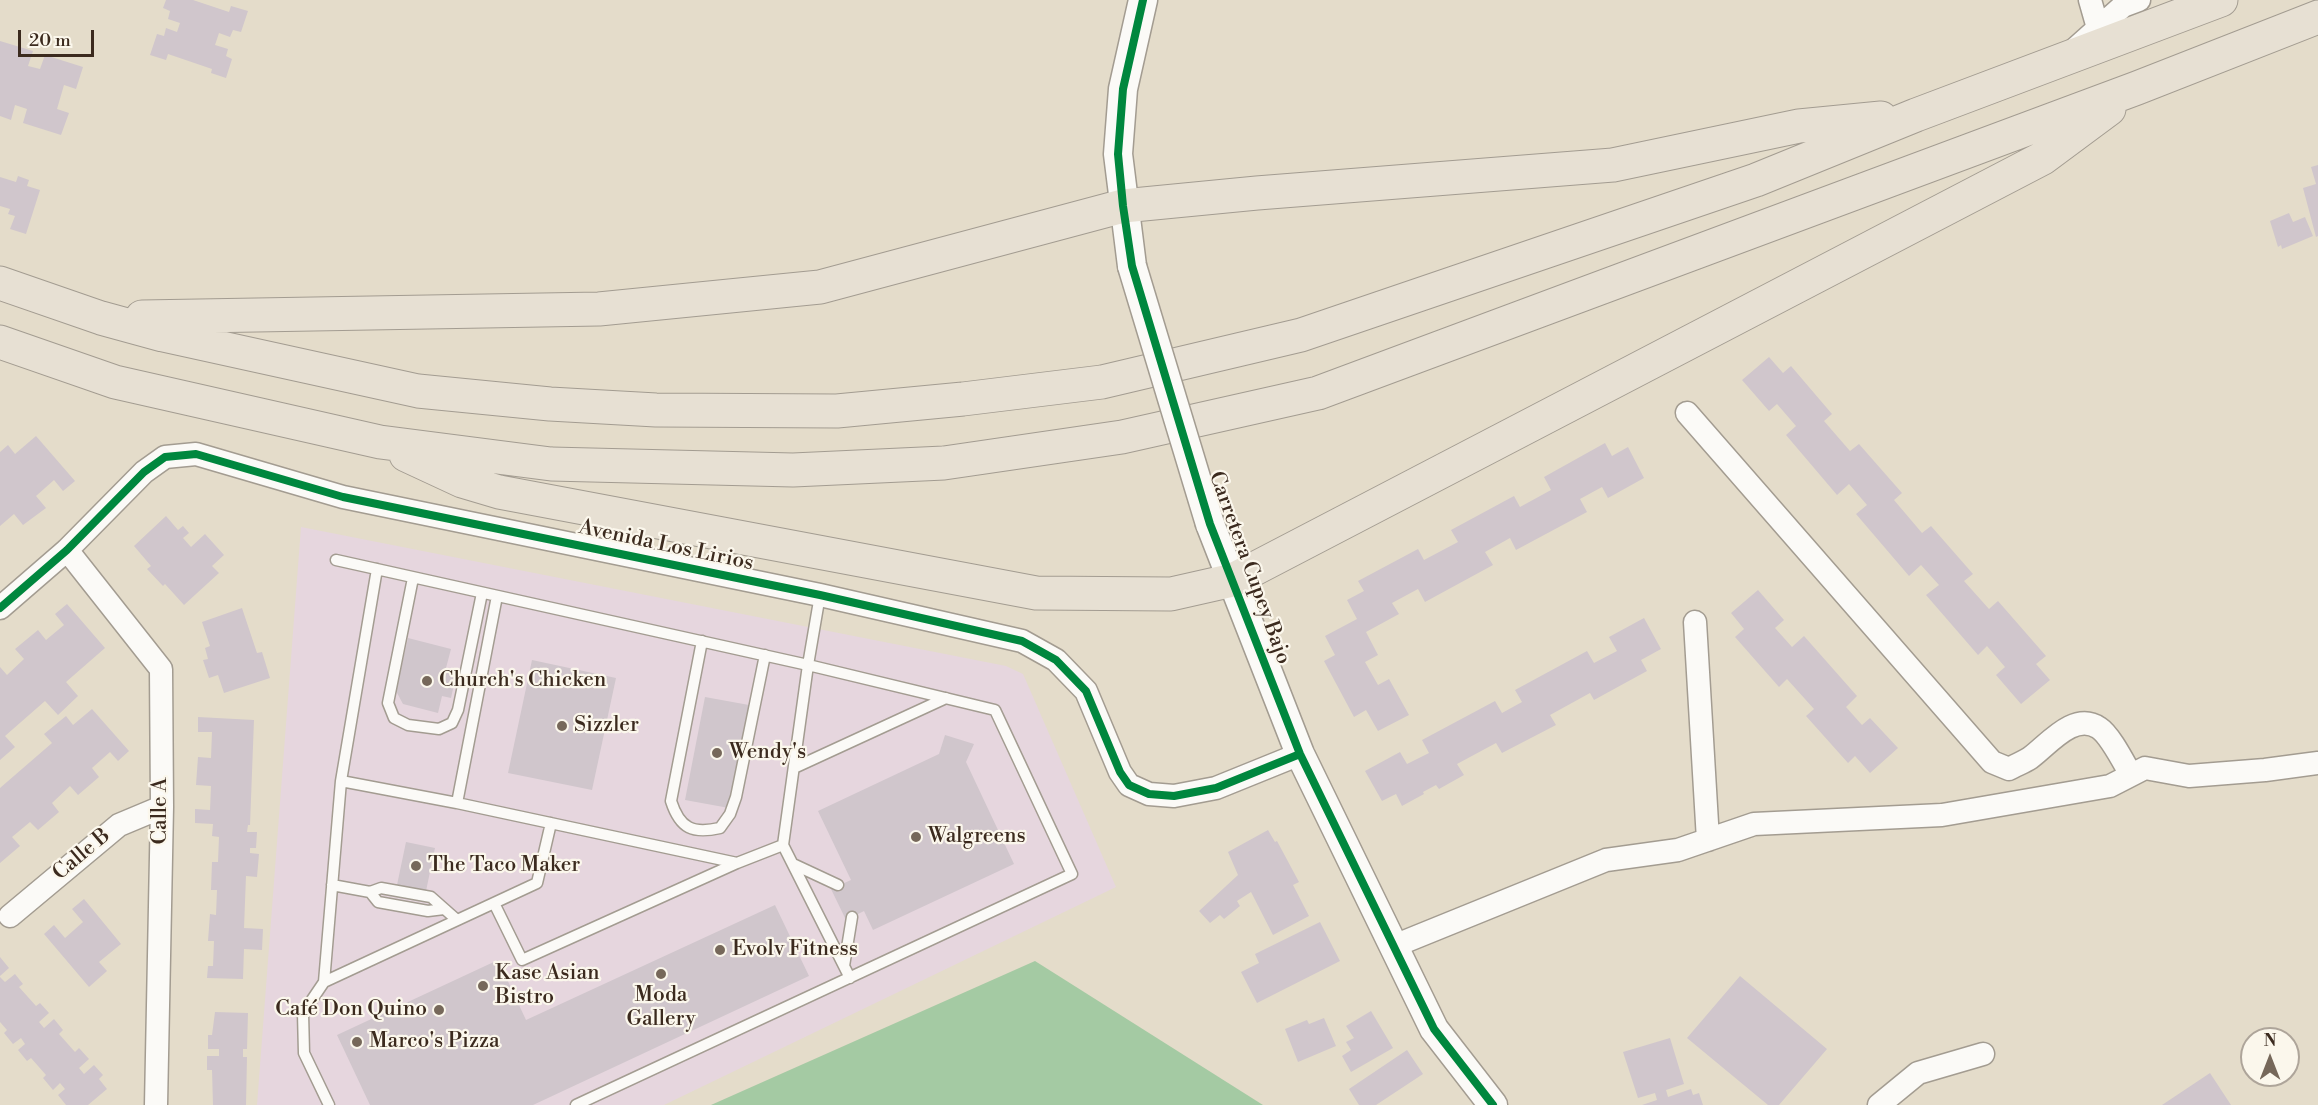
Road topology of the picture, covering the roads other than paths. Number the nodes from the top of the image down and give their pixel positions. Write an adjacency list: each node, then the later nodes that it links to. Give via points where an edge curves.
1 (1143, 0): 10 (street, Carretera Cupey Bajo, via 1123,89 1118,154)
2 (2090, 0): 6 (street)
3 (2139, 0): 6 (street, via 2123,6)
4 (2221, 0): 7 (main road)
5 (2318, 17): 8 (main road)
6 (2098, 28): 7 (street)
7 (2062, 60): 9 (main road)
8 (2137, 88): 15 (main road, via 1318,393 1122,437 944,463 793,470 551,464); 20 (main road, via 2043,158)
9 (1916, 115): 10 (main road, via 1799,126 1613,165); 12 (main road, via 1756,180 1301,335 1102,382 963,399 837,411 656,410 550,404 418,391)
10 (1123, 206): 12 (main road, via 820,287 599,309); 20 (street, Carretera Cupey Bajo, bridge, via 1132,266 1210,524)
11 (0, 284): 12 (main road)
12 (101, 318)
13 (0, 342): 15 (main road, via 115,382)
14 (1687, 413): 33 (street, via 1992,762 2009,769 2074,725 2092,725 2101,729)
15 (380, 442): 20 (main road, via 462,482 499,492 1036,593 1172,594)
16 (67, 550): 22 (street, Avenida Los Lirios, via 144,472 165,457 196,454 343,497); 24 (street, Avenida Los Lirios); 36 (street, Calle A, via 161,669)
17 (336, 560): 18 (lane)
18 (377, 569): 19 (lane); 34 (lane)
19 (413, 578): 21 (lane); 21 (lane, via 388,703 394,718 408,725 440,729 452,723)
20 (1233, 580): 30 (street, Carretera Cupey Bajo)
21 (482, 593): 23 (lane)
22 (820, 595): 28 (lane); 30 (street, Avenida Los Lirios, via 1022,640 1056,660 1086,691 1120,772 1130,785 1149,794 1174,796 1216,788)
23 (497, 596): 26 (lane); 35 (lane)
24 (0, 608)
25 (1695, 622): 38 (street)
26 (702, 641): 27 (lane); 27 (lane, via 670,801 676,817 702,832 720,828 730,814)
27 (765, 655): 28 (lane)
28 (808, 665): 29 (lane); 32 (lane)
29 (946, 698): 32 (lane); 50 (lane, via 994,710 1072,874)
30 (1300, 754): 48 (street, Carretera Cupey Bajo)
31 (2318, 763): 33 (street, via 2189,776 2145,768)
32 (794, 768): 39 (lane)
33 (2131, 775): 38 (street, via 2110,786 1942,815 1754,824)
34 (341, 781): 35 (lane); 42 (lane)
35 (457, 803): 37 (lane)
36 (162, 807): 45 (street, Calle B, via 119,825); 53 (street, Calle A)
37 (551, 823): 40 (lane); 44 (lane, via 537,883)
38 (1708, 840): 48 (street, via 1678,850 1606,860)
39 (783, 845): 40 (lane); 41 (lane)
40 (737, 863): 44 (lane, via 522,960)
41 (793, 864): 43 (lane); 49 (lane)
42 (332, 885): 47 (lane, via 431,897); 51 (lane)
43 (838, 885)
44 (494, 903): 47 (lane)
45 (10, 916)
46 (852, 917): 49 (lane)
47 (457, 920): 51 (lane)
48 (1394, 946): 56 (street, Carretera Cupey Bajo, via 1434,1029)
49 (844, 966): 50 (lane)
50 (850, 978): 55 (lane)
51 (324, 982): 54 (lane, via 303,1013 304,1053)
52 (1983, 1054): 57 (street, via 1918,1073)
53 (156, 1105)
54 (329, 1105)
55 (576, 1105)
56 (1493, 1105)
57 (1879, 1105)

